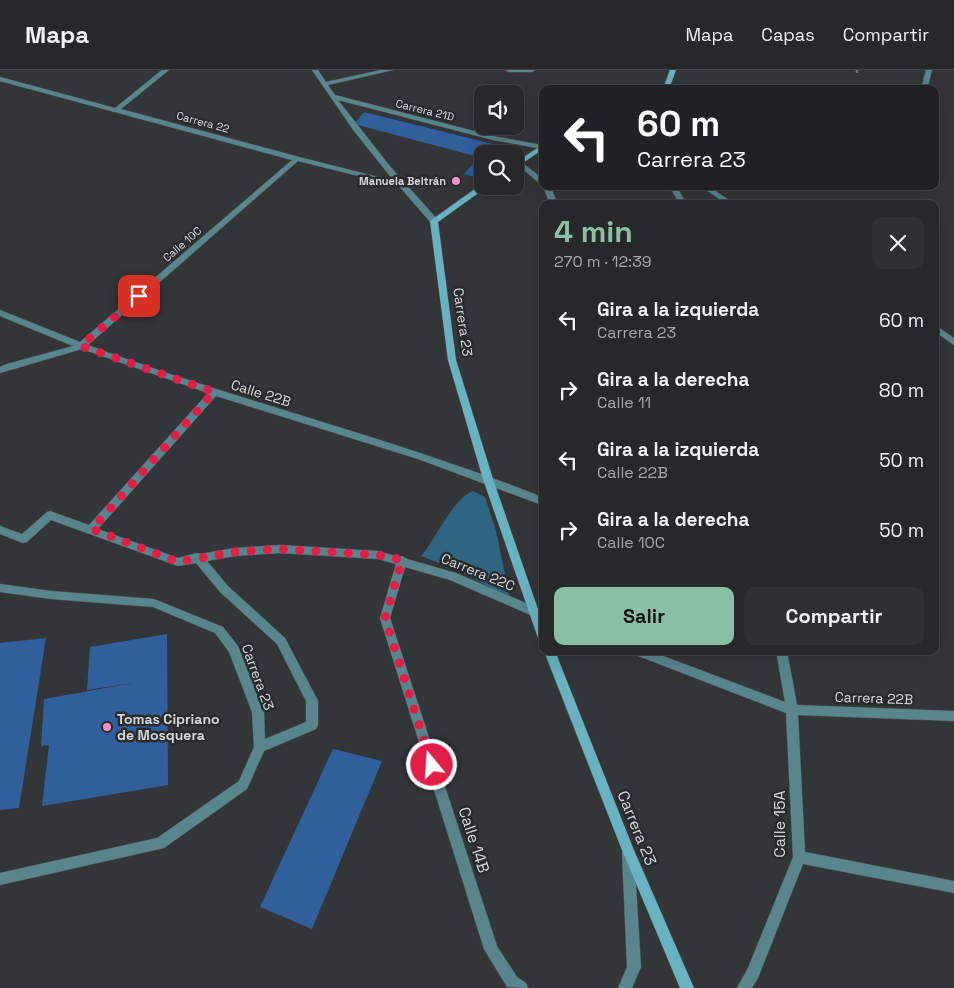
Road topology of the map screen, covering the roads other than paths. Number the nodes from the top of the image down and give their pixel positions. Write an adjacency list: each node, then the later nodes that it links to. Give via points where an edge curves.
1 (166, 70): 13 (street)
2 (315, 70): 9 (street)
3 (390, 70): 9 (street)
4 (510, 70): 5 (street)
5 (532, 70)
6 (673, 70): 10 (street)
7 (929, 70): 11 (street)
8 (0, 79): 13 (street, Carrera 22)
9 (324, 84): 12 (street)
10 (667, 85)
11 (925, 85)
12 (332, 96): 14 (street, Carrera 21D, via 493,138); 20 (street)
13 (116, 110): 16 (street, Carrera 22)
14 (539, 146)
15 (539, 149): 17 (street)
16 (298, 159): 20 (street, Carrera 22); 28 (street, Calle 10C)
17 (524, 159)
18 (524, 169): 19 (street)
19 (539, 180)
20 (400, 184): 24 (street)
21 (709, 190): 23 (street)
22 (474, 194): 24 (street)
23 (726, 200)
24 (434, 221): 31 (street, Carrera 23, via 452,360)
25 (0, 313): 28 (street, Calle 22B)
26 (939, 331): 27 (street)
27 (954, 342)
28 (81, 346): 29 (street); 30 (street, Calle 22B)
29 (0, 370)
30 (214, 392): 31 (street, Calle 22B); 33 (street)
31 (488, 478): 32 (street); 38 (street, Carrera 23)
32 (539, 500)
33 (92, 529): 34 (street, via 50,515 23,539); 35 (street, via 178,562)
34 (0, 530)
35 (197, 557): 36 (street, via 280,549 378,555); 44 (street, via 224,588 281,641 312,701 312,725)
36 (402, 560): 38 (street, Carrera 22C, via 452,576); 49 (street, Calle 14B, via 385,618 491,948)
37 (0, 588): 44 (street, Carrera 23, via 154,603 219,630 234,649 258,712)
38 (538, 614)
39 (551, 655): 45 (street, Carrera 23)
40 (648, 655): 42 (street)
41 (782, 655): 42 (street, Calle 15A)
42 (792, 710): 43 (street, Carrera 22B); 46 (street, Calle 15A)
43 (954, 716)
44 (260, 747): 47 (street, Carrera 23, via 243,785 160,844)
45 (628, 850): 50 (street, via 634,967); 51 (street, Carrera 23)
46 (799, 857): 48 (street); 52 (street, Calle 15A)
47 (0, 879)
48 (954, 887)
49 (516, 985)
50 (625, 988)
51 (687, 988)
52 (744, 988)

